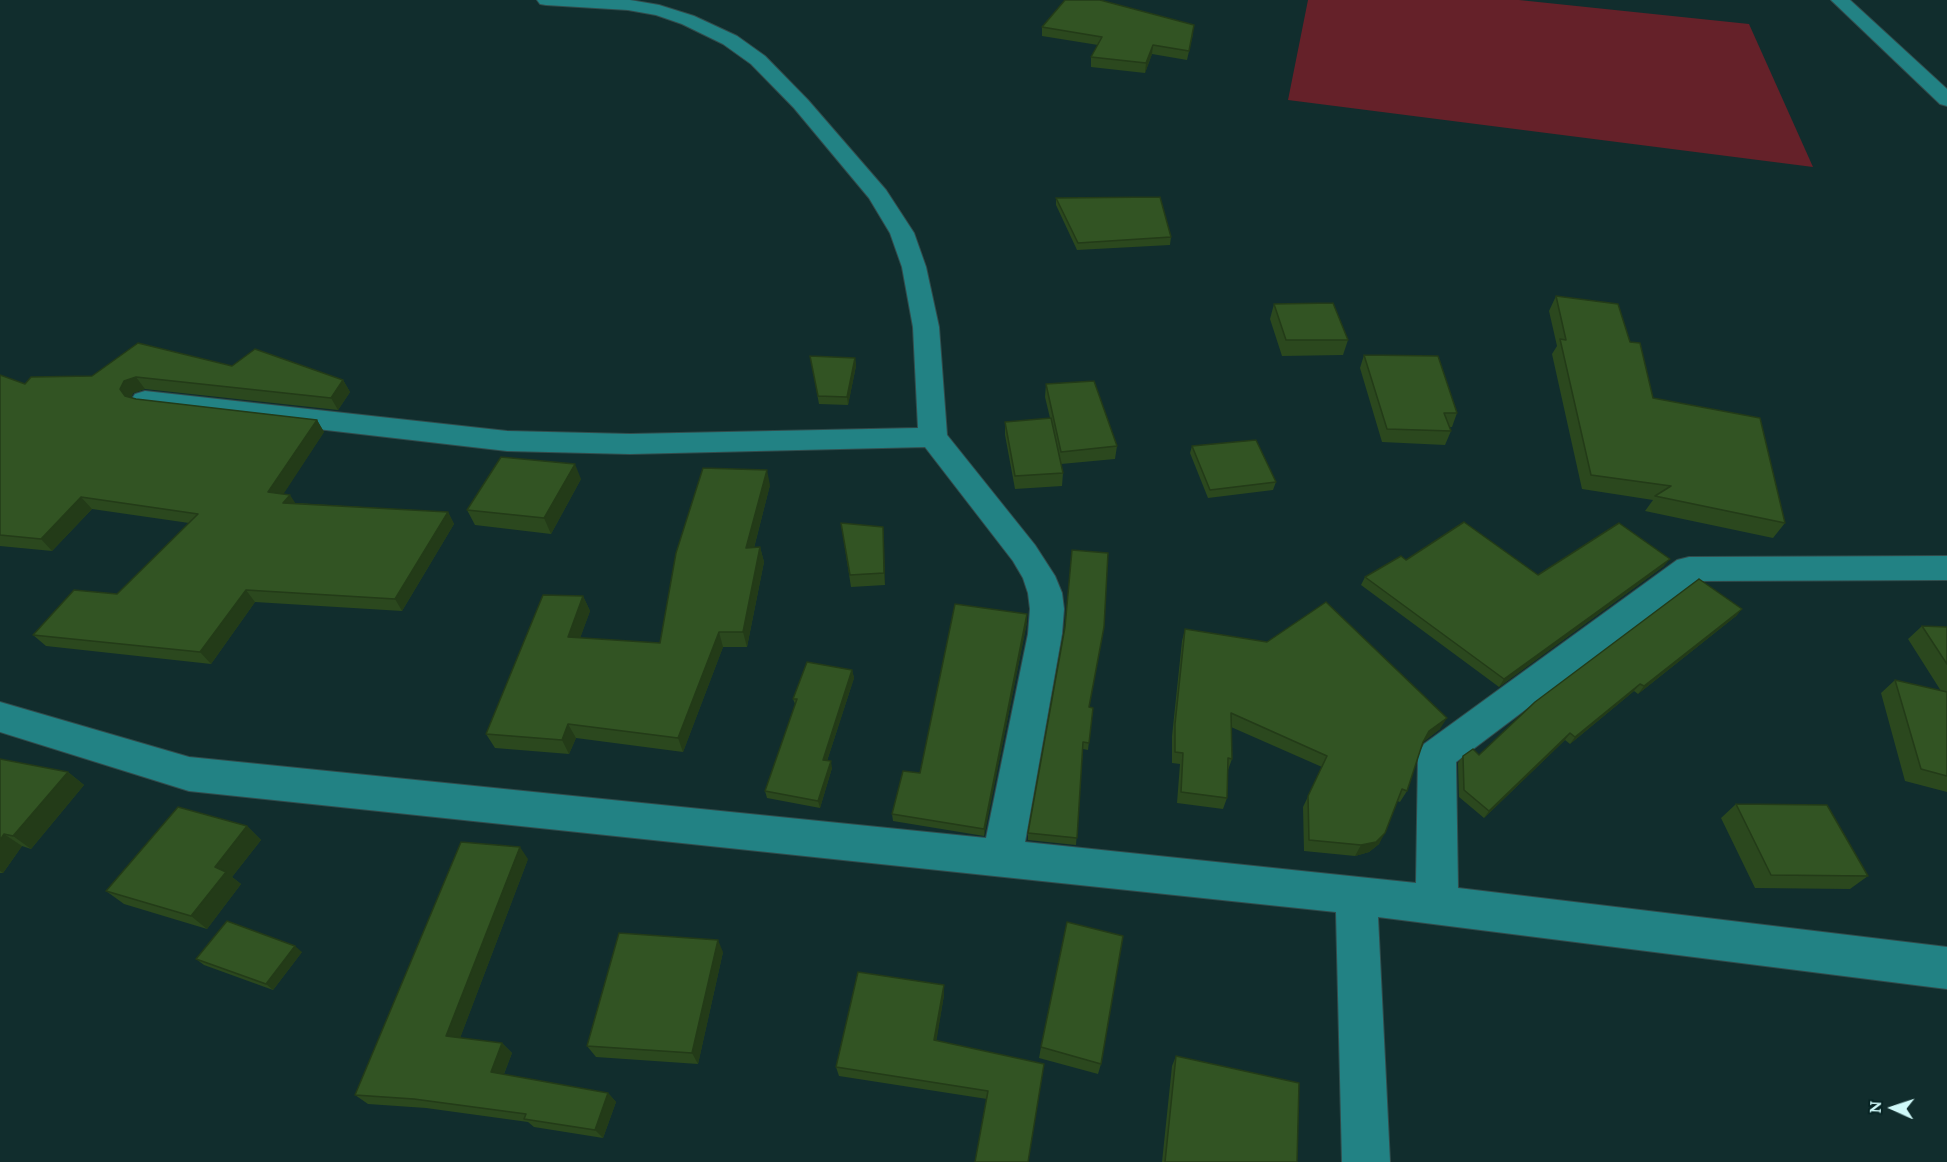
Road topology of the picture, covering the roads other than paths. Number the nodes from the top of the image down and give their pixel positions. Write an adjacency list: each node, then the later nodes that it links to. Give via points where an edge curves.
1 (546, 0): 5 (street, via 628,5 688,20 730,40 758,60 801,104 878,195 902,233 914,267 926,327)
2 (1840, 0): 3 (street)
3 (1947, 100)
4 (145, 400): 5 (street, via 507,441 630,444)
5 (933, 437): 8 (street, via 1024,554 1045,593 1045,634)
6 (1947, 568): 10 (street, via 1689,569 1437,756)
7 (0, 717): 8 (street, via 189,774)
8 (1002, 859): 9 (street)
9 (1356, 895): 10 (street); 12 (street)
10 (1437, 905): 11 (street)
11 (1947, 968)
12 (1366, 1162)

